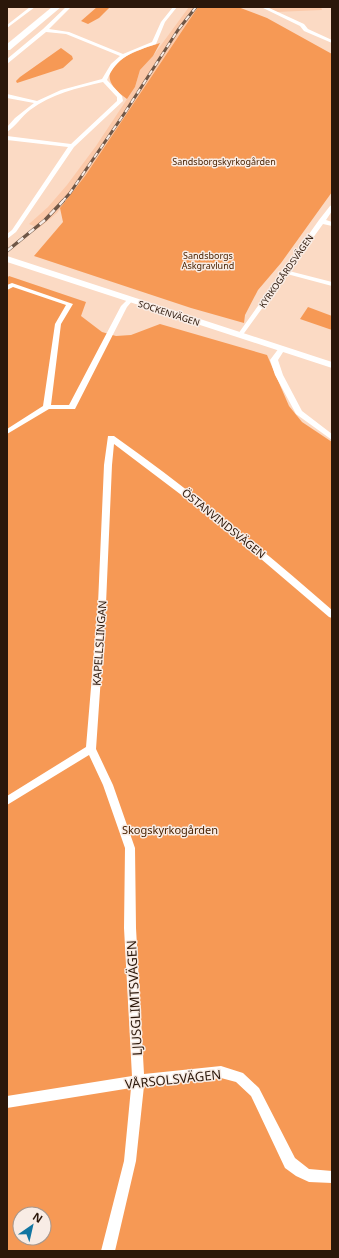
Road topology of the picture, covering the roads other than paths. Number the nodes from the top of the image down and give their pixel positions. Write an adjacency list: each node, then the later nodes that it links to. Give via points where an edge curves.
1 (33, 7): 7 (street)
2 (46, 7): 9 (highway)
3 (56, 7): 11 (highway)
4 (69, 7): 8 (street)
5 (175, 7): 12 (street, via 163,22 154,43)
6 (263, 7): 10 (street)
7 (7, 27)
8 (45, 30): 12 (street, via 67,33); 13 (street)
9 (7, 40)
10 (332, 42)
11 (7, 48)
12 (122, 55): 14 (street, via 113,64)
13 (7, 62)
14 (104, 80): 16 (street, via 72,88); 19 (street, via 120,97 120,101)
15 (7, 96): 16 (street)
16 (37, 102): 17 (street)
17 (7, 130)
18 (7, 138): 19 (street)
19 (72, 146): 23 (street, via 14,231)
20 (332, 207): 21 (street, KYRKOGÅRDSVÄGEN)
21 (321, 221): 22 (street); 25 (street, KYRKOGÅRDSVÄGEN)
22 (332, 224)
23 (7, 237)
24 (7, 260): 28 (street, SOCKENVÄGEN)
25 (286, 272): 26 (street); 29 (street, KYRKOGÅRDSVÄGEN)
26 (332, 284)
27 (7, 288): 32 (street, via 12,285 70,304 58,324)
28 (130, 300): 29 (street, SOCKENVÄGEN); 32 (street, via 124,306 72,407)
29 (240, 335): 30 (street, SOCKENVÄGEN)
30 (281, 349): 31 (street, SOCKENVÄGEN); 35 (street, via 274,360 299,412)
31 (332, 365)
32 (47, 407): 33 (street)
33 (7, 432)
34 (112, 438): 36 (street, ÖSTANVINDSVÄGEN, via 253,546); 37 (street, KAPELLSLINGAN, via 108,465 102,604)
35 (332, 438)
36 (332, 614)
37 (91, 749): 38 (street); 39 (street, LJUSGLIMTSVÄGEN, via 108,785 130,848 130,928)
38 (7, 801)
39 (138, 1081): 40 (street, VÅRSOLSVÄGEN); 41 (street, VÅRSOLSVÄGEN, via 221,1072 239,1076 255,1092 290,1163 309,1176); 42 (street, LJUSGLIMTSVÄGEN, via 130,1161)
40 (7, 1102)
41 (332, 1177)
42 (108, 1251)

